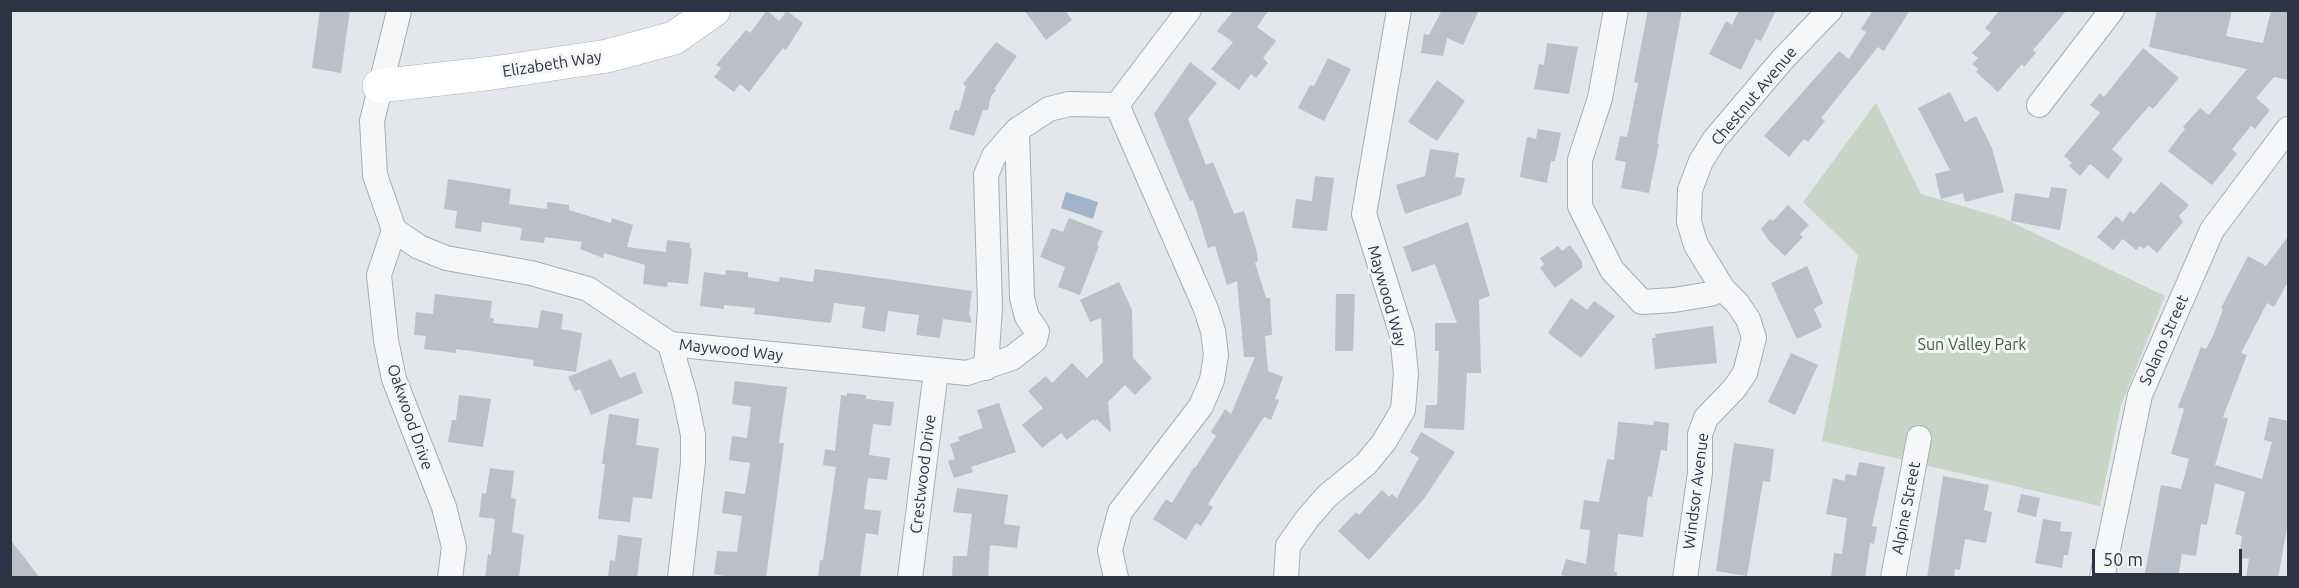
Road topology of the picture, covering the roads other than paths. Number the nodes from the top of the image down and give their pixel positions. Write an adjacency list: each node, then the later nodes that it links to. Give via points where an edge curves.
1 (714, 10): 8 (street, Elizabeth Way, via 674,38 606,56)
2 (1189, 10): 9 (street)
3 (1399, 10): 23 (street, Maywood Way, via 1364,214 1402,335 1406,374 1403,410 1366,464 1327,496 1288,546)
4 (1616, 10): 14 (street, via 1600,98 1580,160 1580,206 1612,270 1642,302 1674,300)
5 (1830, 10): 14 (street, Chestnut Avenue, via 1782,60 1701,161 1690,190 1689,222 1696,245)
6 (2112, 10): 10 (street)
7 (399, 11): 8 (street)
8 (379, 86): 13 (street, via 372,121 375,175)
9 (1117, 105): 12 (street, via 1069,104 1049,109); 22 (street, via 1206,309 1216,355 1212,380 1201,406 1120,512 1110,550)
10 (2039, 105)
11 (2289, 129): 26 (street, Solano Street, via 2212,230 2140,395)
12 (1017, 130): 16 (street, via 994,156 986,175 990,307); 16 (street, Maywood Way, via 1022,298 1037,331 1026,349)
13 (394, 230): 15 (street, Maywood Way, via 419,247 446,258 531,273 588,289); 19 (street, Oakwood Drive, via 378,276 386,340 394,380 444,507 454,547)
14 (1723, 289): 24 (street, Windsor Avenue, via 1748,320 1754,339 1745,373 1706,418 1700,434 1700,473)
15 (670, 344): 17 (street, Maywood Way); 20 (street, via 693,435)
16 (986, 368): 17 (street, Maywood Way, via 967,373)
17 (936, 371): 21 (street, Crestwood Drive)
18 (1920, 438): 25 (street, Alpine Street)
19 (450, 578)
20 (680, 578)
21 (910, 578)
22 (1116, 578)
23 (1286, 578)
24 (1685, 578)
25 (1893, 578)
26 (2102, 578)

